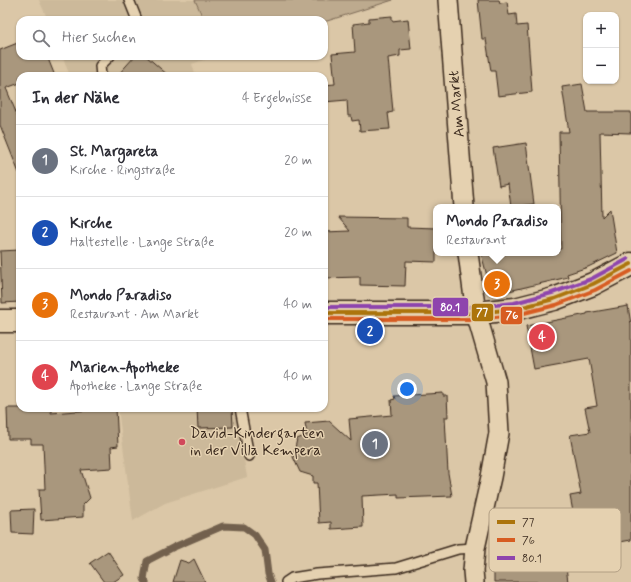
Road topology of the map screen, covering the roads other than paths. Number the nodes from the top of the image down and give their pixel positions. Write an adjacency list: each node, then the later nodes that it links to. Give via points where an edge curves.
1 (129, 0): 3 (lane)
2 (448, 0): 6 (street, Am Markt)
3 (135, 16)
4 (106, 60): 5 (lane, via 100,66)
5 (101, 72)
6 (464, 204)
7 (468, 256): 10 (street)
8 (631, 264): 10 (main road, via 594,284 554,299 515,309)
9 (328, 313): 10 (main road)
10 (476, 313): 15 (street, via 496,382 499,433)
11 (0, 321): 12 (main road)
12 (16, 321)
13 (241, 412): 14 (lane)
14 (249, 456)
15 (475, 548): 16 (lane, via 458,549 396,568 316,574 292,578); 17 (street)
16 (286, 582)
17 (474, 582)

